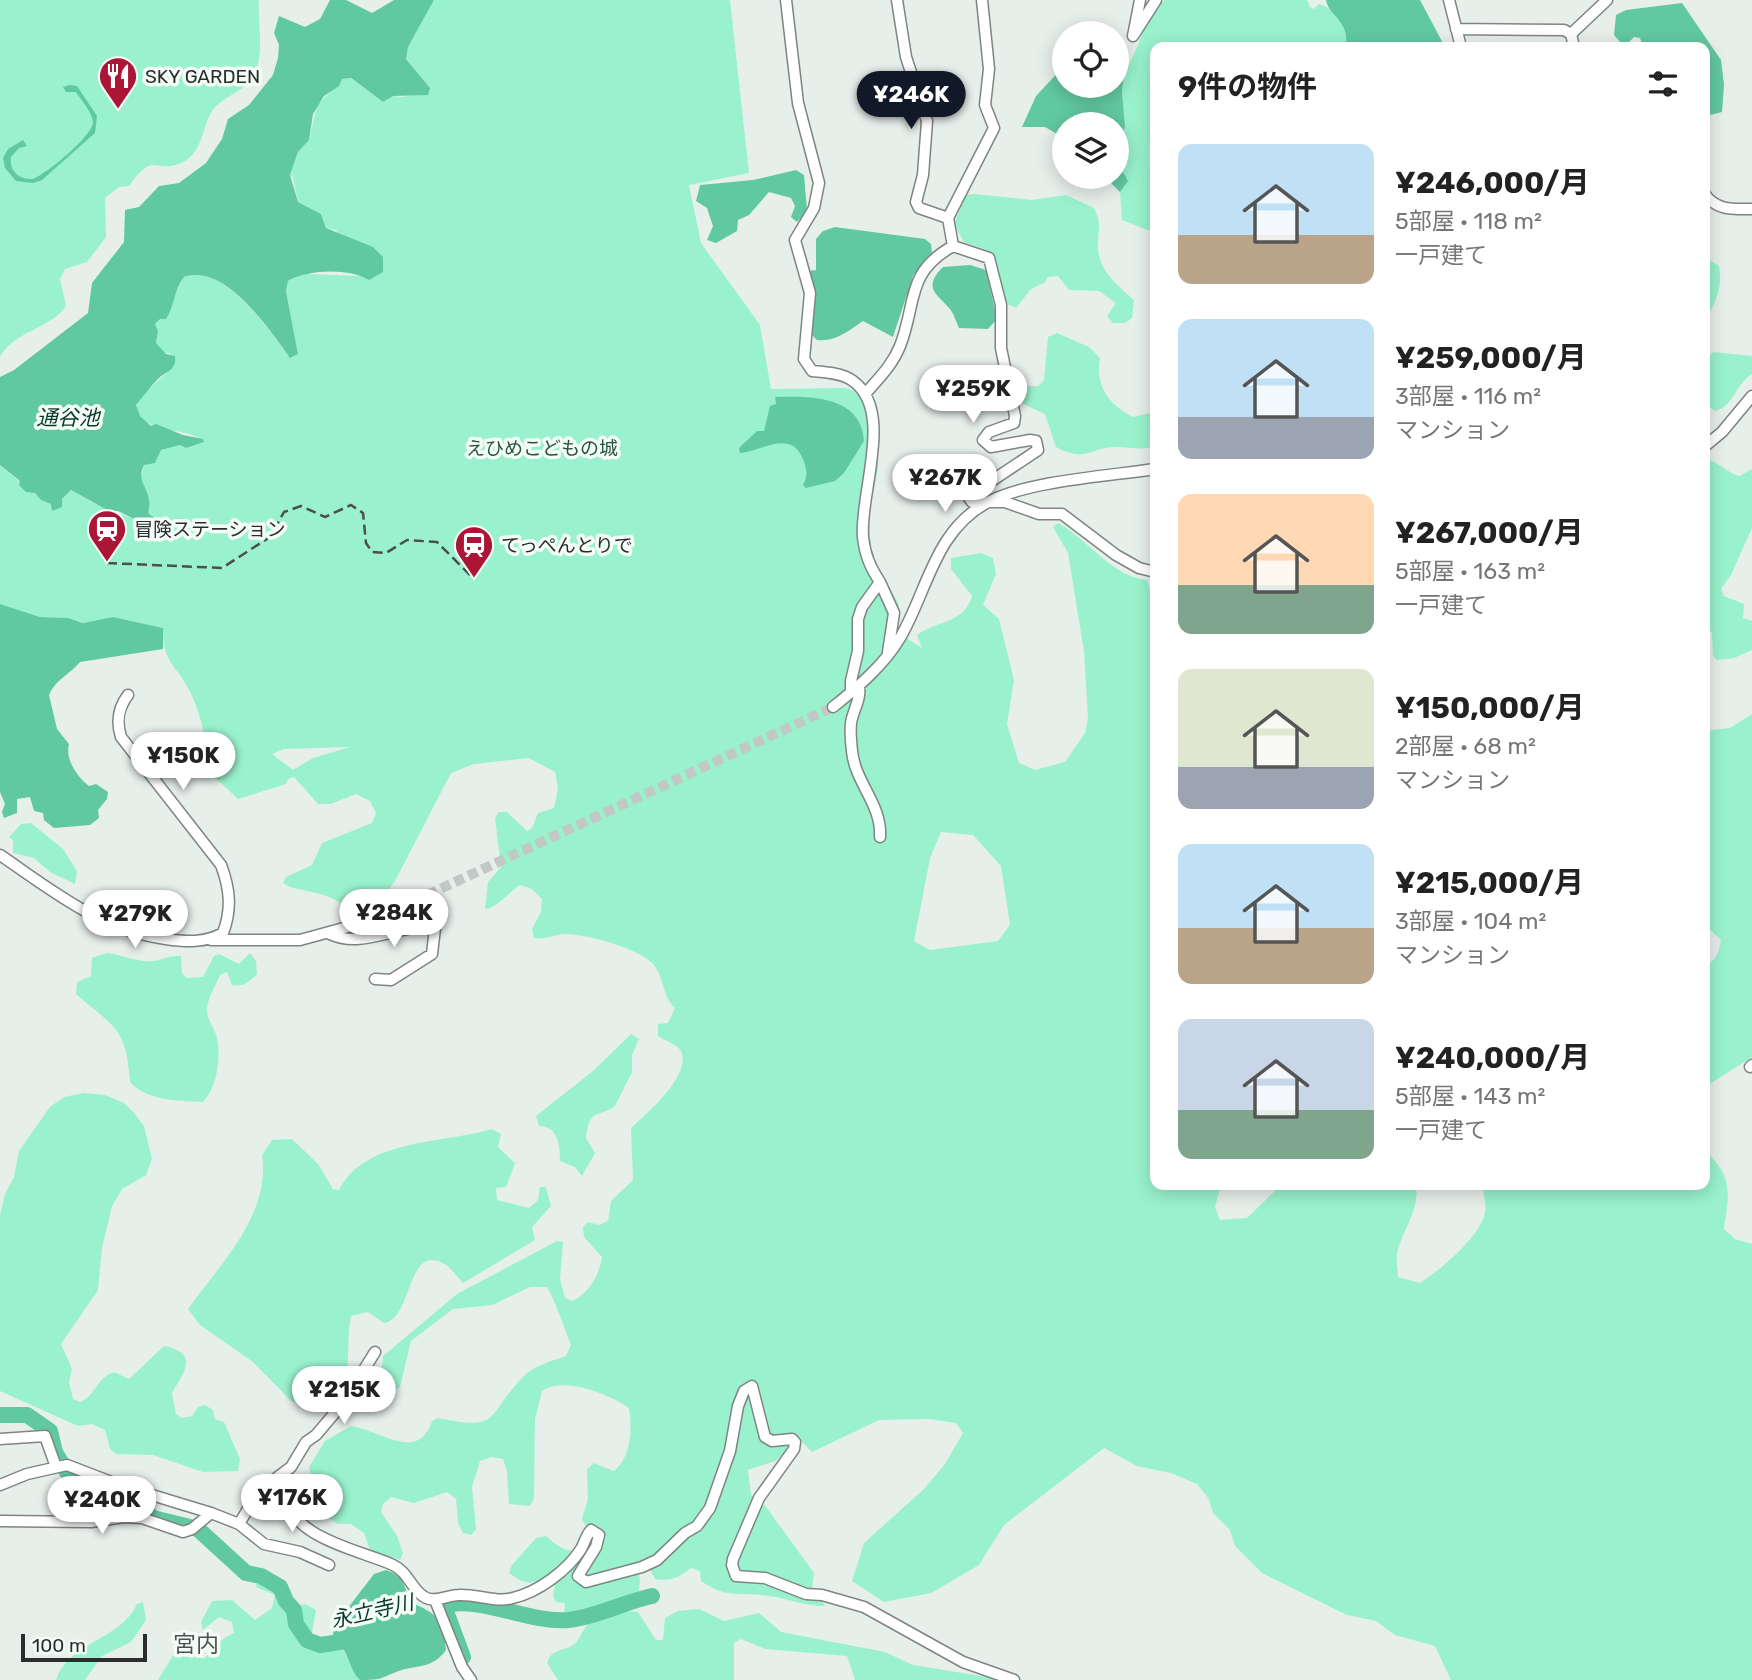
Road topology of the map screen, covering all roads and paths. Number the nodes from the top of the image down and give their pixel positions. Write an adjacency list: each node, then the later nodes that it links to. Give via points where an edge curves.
1 (786, 0): 16 (street, via 798,103 819,183 814,208 795,240 810,293 804,359 811,371 845,377)
2 (897, 0): 14 (street, via 906,57 927,121 916,202 919,208)
3 (982, 0): 14 (street, via 989,69 985,105 995,128)
4 (1140, 0): 5 (street, via 1133,36)
5 (1156, 0)
6 (1449, 0): 8 (street)
7 (1608, 0): 9 (street)
8 (1456, 29): 9 (street, via 1536,28); 10 (street)
9 (1571, 34): 11 (street)
10 (1460, 42)
11 (1573, 42)
12 (1710, 201): 13 (street, via 1724,208)
13 (1752, 209)
14 (948, 218): 15 (street)
15 (953, 246): 16 (street, via 926,267 901,345 885,372); 20 (street, via 989,258 1002,316 1001,348 1014,423 989,432 983,440 991,447 1030,440 1038,446 1036,454 970,498 972,502)
16 (864, 394): 22 (street, via 873,439 863,535 867,562)
17 (1752, 396): 18 (street)
18 (1710, 442)
19 (1150, 470): 20 (street, via 1016,492)
20 (989, 501): 21 (street, via 1039,514 1062,514 1116,555); 23 (street, via 948,536 903,632)
21 (1150, 571)
22 (880, 582): 23 (street, via 894,613); 24 (street, via 858,619)
23 (888, 652): 24 (street)
24 (855, 690): 26 (street); 27 (street, via 860,695 851,722 854,765 877,808)
25 (128, 695): 31 (street, via 118,716 121,737 221,865 229,884 227,922 223,933)
26 (833, 706)
27 (880, 837)
28 (0, 855): 31 (street, via 80,910 114,927 156,938)
29 (373, 920): 30 (street)
30 (330, 934): 31 (street, via 278,941); 32 (street, via 357,939 435,928 432,954 391,980)
31 (210, 940)
32 (375, 979)
33 (375, 1352): 36 (street, via 344,1402)
34 (0, 1439): 35 (street, via 45,1436)
35 (61, 1466): 37 (street); 38 (street)
36 (281, 1476): 40 (street, via 258,1492); 42 (street, via 290,1489 290,1509 313,1531 342,1548 394,1566 423,1597)
37 (0, 1485)
38 (212, 1513): 39 (street, via 195,1526 178,1531 142,1518); 40 (street)
39 (0, 1521)
40 (239, 1524): 41 (street, via 264,1544)
41 (329, 1565)
42 (435, 1600): 43 (street); 44 (street, via 460,1595 511,1599 544,1586 581,1550 591,1530 599,1535 580,1580 595,1581 657,1560 697,1526 710,1507 730,1451 738,1406 744,1391 752,1386 765,1437 795,1442 754,1507 733,1559 736,1576 765,1578 806,1594 863,1606 963,1662)
43 (471, 1680)
44 (1014, 1680)

